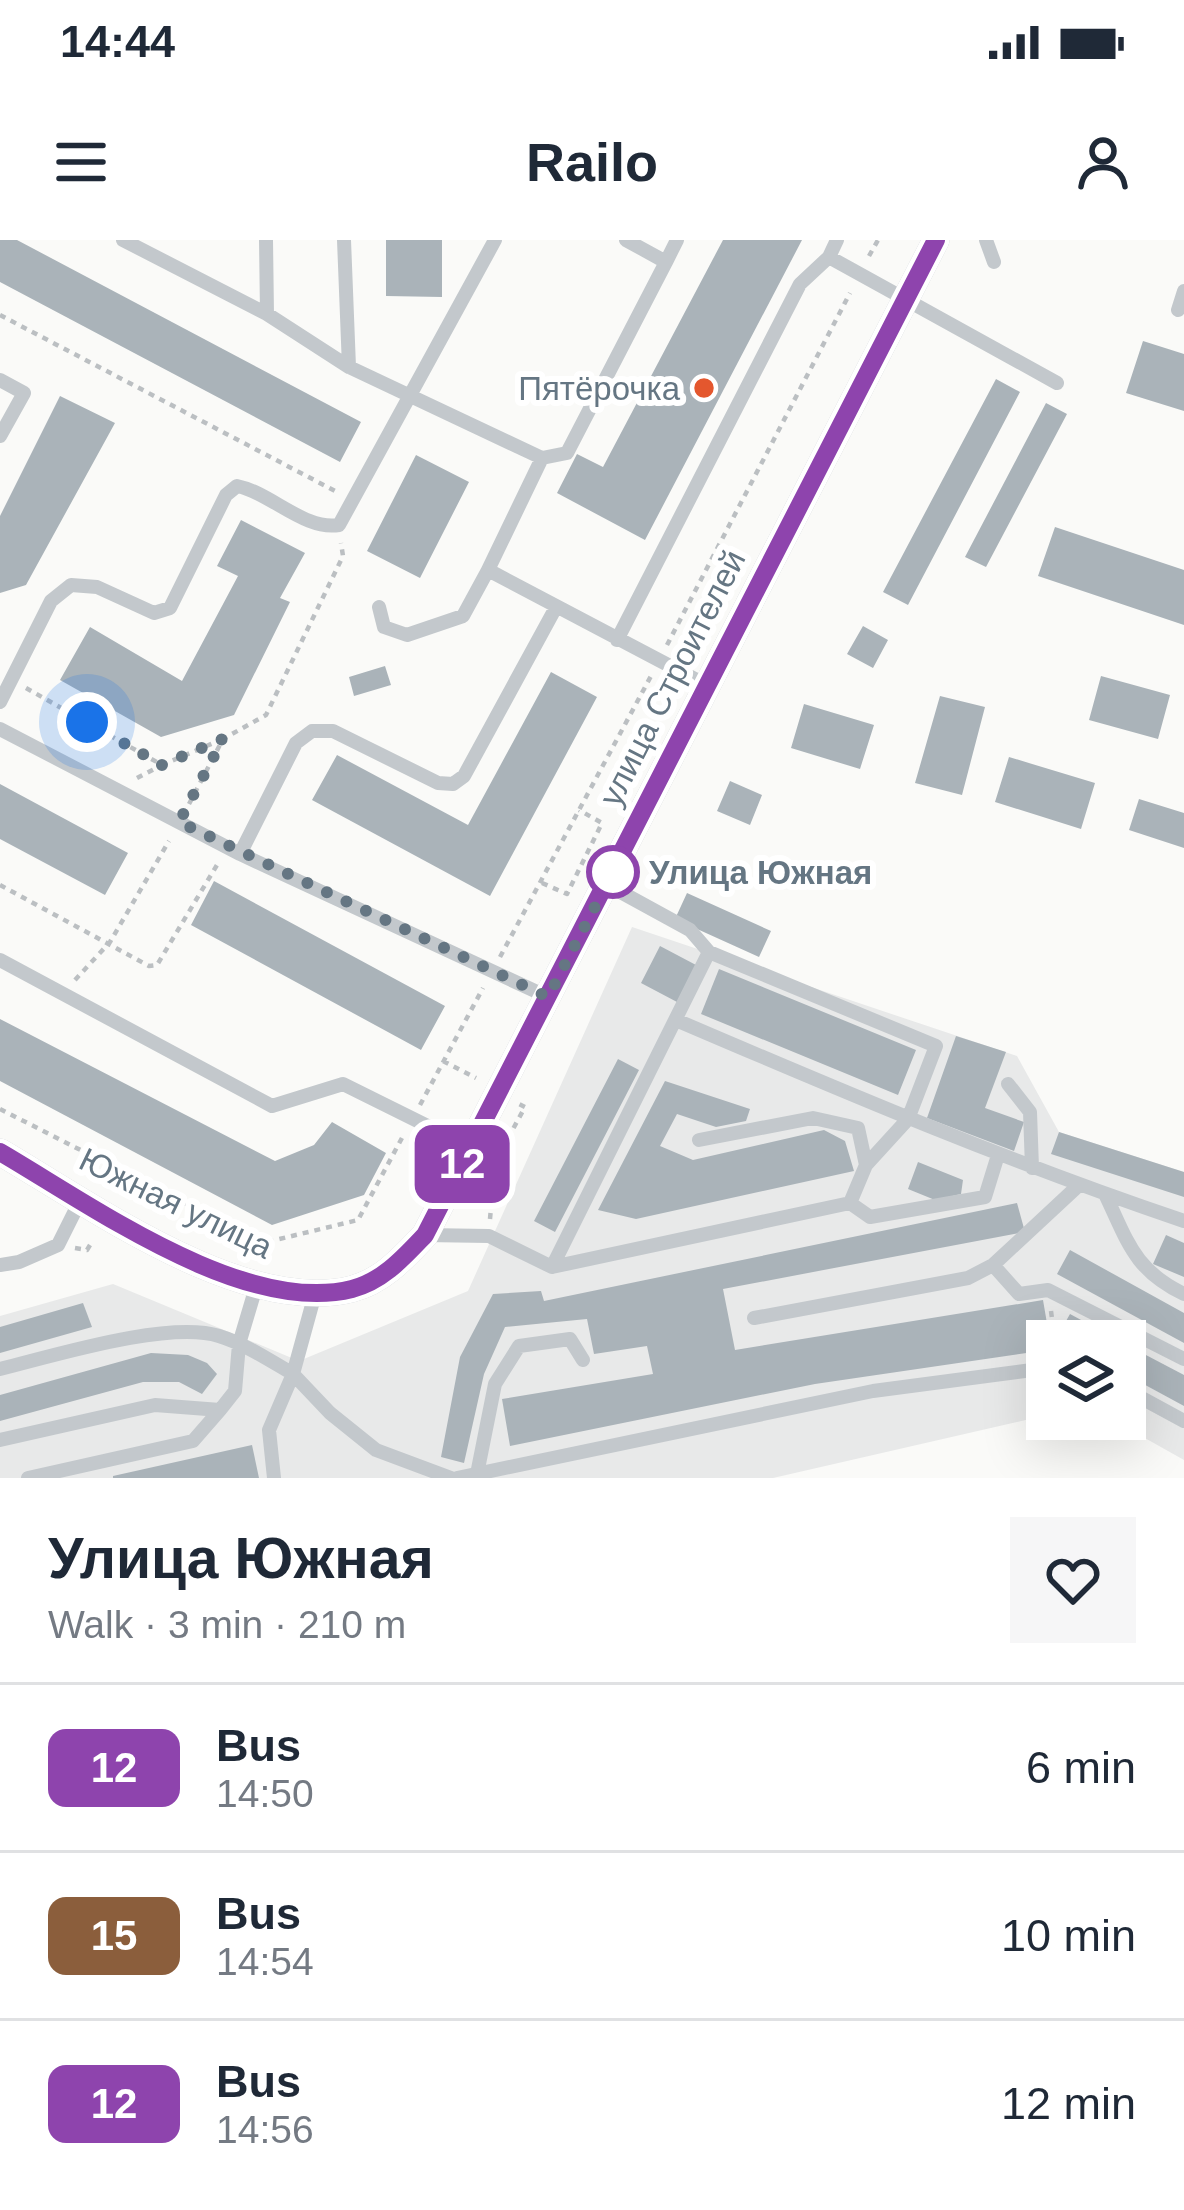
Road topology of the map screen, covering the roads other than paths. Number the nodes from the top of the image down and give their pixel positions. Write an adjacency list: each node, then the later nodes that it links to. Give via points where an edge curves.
1 (123, 240): 16 (lane)
2 (266, 240): 16 (lane)
3 (344, 240): 17 (lane)
4 (495, 240): 20 (lane)
5 (626, 240): 11 (lane)
6 (677, 240): 11 (lane)
7 (837, 240): 10 (lane)
8 (936, 240): 14 (street, улица Строителей)
9 (986, 240): 12 (lane)
10 (829, 256): 14 (lane); 26 (lane, via 800,284)
11 (666, 262): 22 (lane, via 567,453)
12 (994, 262)
13 (1184, 291): 15 (lane)
14 (907, 302): 19 (lane); 27 (street, улица Строителей)
15 (1178, 310)
16 (267, 314): 17 (lane)
17 (349, 367): 20 (lane)
18 (0, 380): 21 (lane, via 24,393)
19 (1057, 383)
20 (408, 392): 22 (lane); 28 (lane, via 339,525 325,528 237,486 170,608 154,613 97,587 71,585 51,601)
21 (0, 436)
22 (542, 458): 23 (lane)
23 (488, 570): 24 (lane, via 463,616 407,635 384,627); 25 (lane)
24 (379, 607)
25 (555, 609): 26 (lane); 30 (lane, via 464,776 438,783 334,731 312,731 296,742)
26 (617, 640): 27 (lane)
27 (708, 686): 31 (street, улица Строителей)
28 (0, 702)
29 (0, 729): 30 (lane)
30 (234, 851): 34 (lane)
31 (606, 884): 32 (lane, via 690,929); 34 (street, улица Строителей)
32 (709, 952): 35 (lane); 37 (lane, via 937,1046)
33 (0, 960): 39 (lane, via 272,1106 343,1084)
34 (548, 997): 39 (street, улица Строителей)
35 (676, 1020): 37 (lane); 52 (lane)
36 (1008, 1084): 43 (lane, via 1030,1112)
37 (908, 1119): 41 (lane); 42 (lane)
38 (699, 1140): 42 (lane, via 813,1118 858,1128)
39 (470, 1147): 49 (street, улица Строителей)
40 (0, 1152): 46 (street, Южная улица)
41 (998, 1155): 43 (lane); 47 (lane, via 985,1197 869,1217)
42 (866, 1165): 47 (lane)
43 (1032, 1168): 44 (lane)
44 (1078, 1185): 45 (lane); 51 (lane)
45 (1105, 1194): 48 (lane); 56 (lane, via 1138,1264)
46 (81, 1199): 50 (lane, via 58,1244); 54 (street, Южная улица)
47 (850, 1203): 52 (lane)
48 (1184, 1220)
49 (425, 1235): 52 (lane, via 489,1236); 53 (street, улица Строителей)
50 (0, 1265)
51 (992, 1265): 57 (lane, via 968,1278); 59 (lane, via 1019,1294 1048,1290)
52 (552, 1267)
53 (394, 1268): 55 (street, Южная улица, via 356,1288)
54 (256, 1287): 55 (street, Южная улица); 58 (lane)
55 (315, 1294): 63 (lane)
56 (1184, 1294)
57 (754, 1318)
58 (239, 1344): 61 (lane, via 213,1334 135,1336); 63 (lane); 65 (lane, via 235,1390)
59 (1184, 1359)
60 (583, 1360): 68 (lane, via 570,1339 519,1346 495,1384)
61 (0, 1370)
62 (1026, 1371): 68 (lane, via 873,1391)
63 (293, 1373): 70 (lane, via 269,1430); 71 (lane, via 376,1450)
64 (1146, 1400): 66 (lane)
65 (220, 1410): 67 (lane, via 155,1405); 69 (lane, via 193,1442)
66 (1184, 1421)
67 (0, 1440)
68 (477, 1474): 71 (lane)
69 (28, 1478)
70 (274, 1478)
71 (454, 1478)

